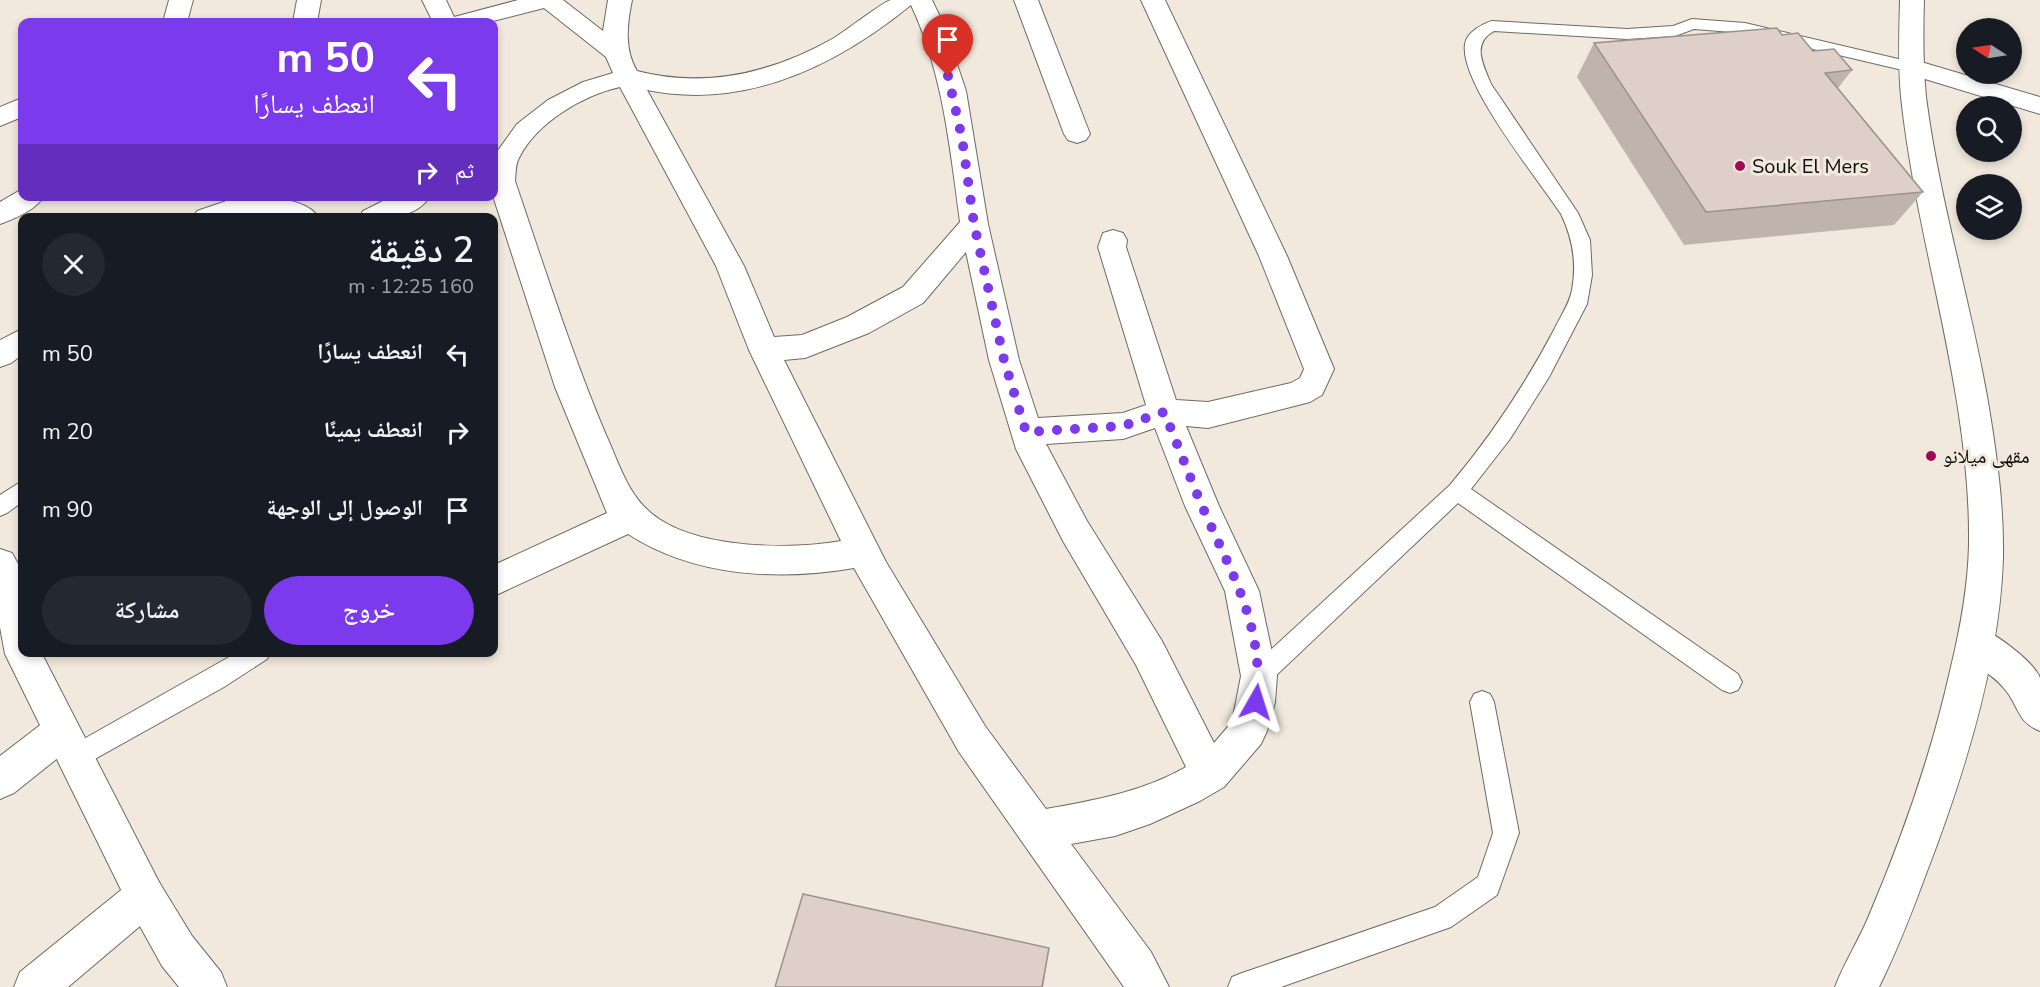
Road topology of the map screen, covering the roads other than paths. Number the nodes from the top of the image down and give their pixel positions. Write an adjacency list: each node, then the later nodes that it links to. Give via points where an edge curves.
1 (181, 0): 11 (street)
2 (309, 0): 12 (street)
3 (434, 0): 13 (street)
4 (549, 0): 14 (street); 15 (street)
5 (620, 0): 15 (street, via 614,37)
6 (903, 0): 15 (street, via 834,49 734,85 681,87)
7 (920, 0): 28 (street, via 953,91)
8 (1026, 0): 20 (street)
9 (1153, 0): 33 (street, via 1273,256 1320,369 1311,386 1283,398 1208,415)
10 (1912, 0): 16 (street)
11 (176, 18)
12 (306, 18)
13 (443, 18)
14 (485, 18)
15 (622, 65): 21 (street, via 550,110); 31 (street, via 730,266)
16 (1911, 67): 17 (street); 35 (lane, via 1745,28 1692,24 1675,31 1627,34 1492,26 1478,36 1472,45 1475,68 1496,106 1564,203 1579,233 1583,267 1579,301 1536,384); 43 (street, via 1918,131 1968,377 1982,476 1986,546 1982,608)
17 (2040, 106)
18 (18, 107): 19 (street)
19 (0, 118)
20 (1077, 134)
21 (499, 162): 38 (street, via 506,197 570,387 620,505)
22 (22, 201): 27 (street)
23 (407, 201): 26 (street)
24 (222, 213): 25 (street, via 248,204 270,205)
25 (291, 213)
26 (383, 213)
27 (0, 214)
28 (974, 224): 31 (street, via 913,295 858,325 805,346); 34 (street, via 1004,360)
29 (1113, 240): 33 (street)
30 (18, 343): 32 (street)
31 (764, 350): 39 (street)
32 (0, 355)
33 (1164, 412): 34 (street, via 1123,426); 46 (street, via 1242,591)
34 (1026, 432): 51 (street, via 1051,487 1149,653)
35 (1457, 491): 46 (lane); 47 (lane)
36 (18, 493): 37 (lane)
37 (0, 507)
38 (630, 518): 39 (street, via 669,540 704,551 758,559 810,561); 41 (street)
39 (864, 552): 53 (street, via 972,739)
40 (3, 575): 42 (street)
41 (498, 579)
42 (18, 637)
43 (1975, 641): 49 (street, via 2019,678); 59 (street, via 1941,779 1919,843)
44 (24, 657): 50 (street)
45 (251, 657): 50 (lane, via 216,679)
46 (1259, 676): 51 (street, via 1248,730)
47 (1730, 682)
48 (1482, 702): 58 (lane, via 1506,832 1488,886 1442,918)
49 (2040, 713)
50 (68, 745): 52 (street); 54 (street)
51 (1210, 774): 53 (street, via 1150,805 1115,816)
52 (0, 780)
53 (1037, 830): 57 (street)
54 (145, 896): 55 (street); 56 (street, via 177,951)
55 (35, 987)
56 (206, 987)
57 (1148, 987)
58 (1242, 987)
59 (1856, 987)

